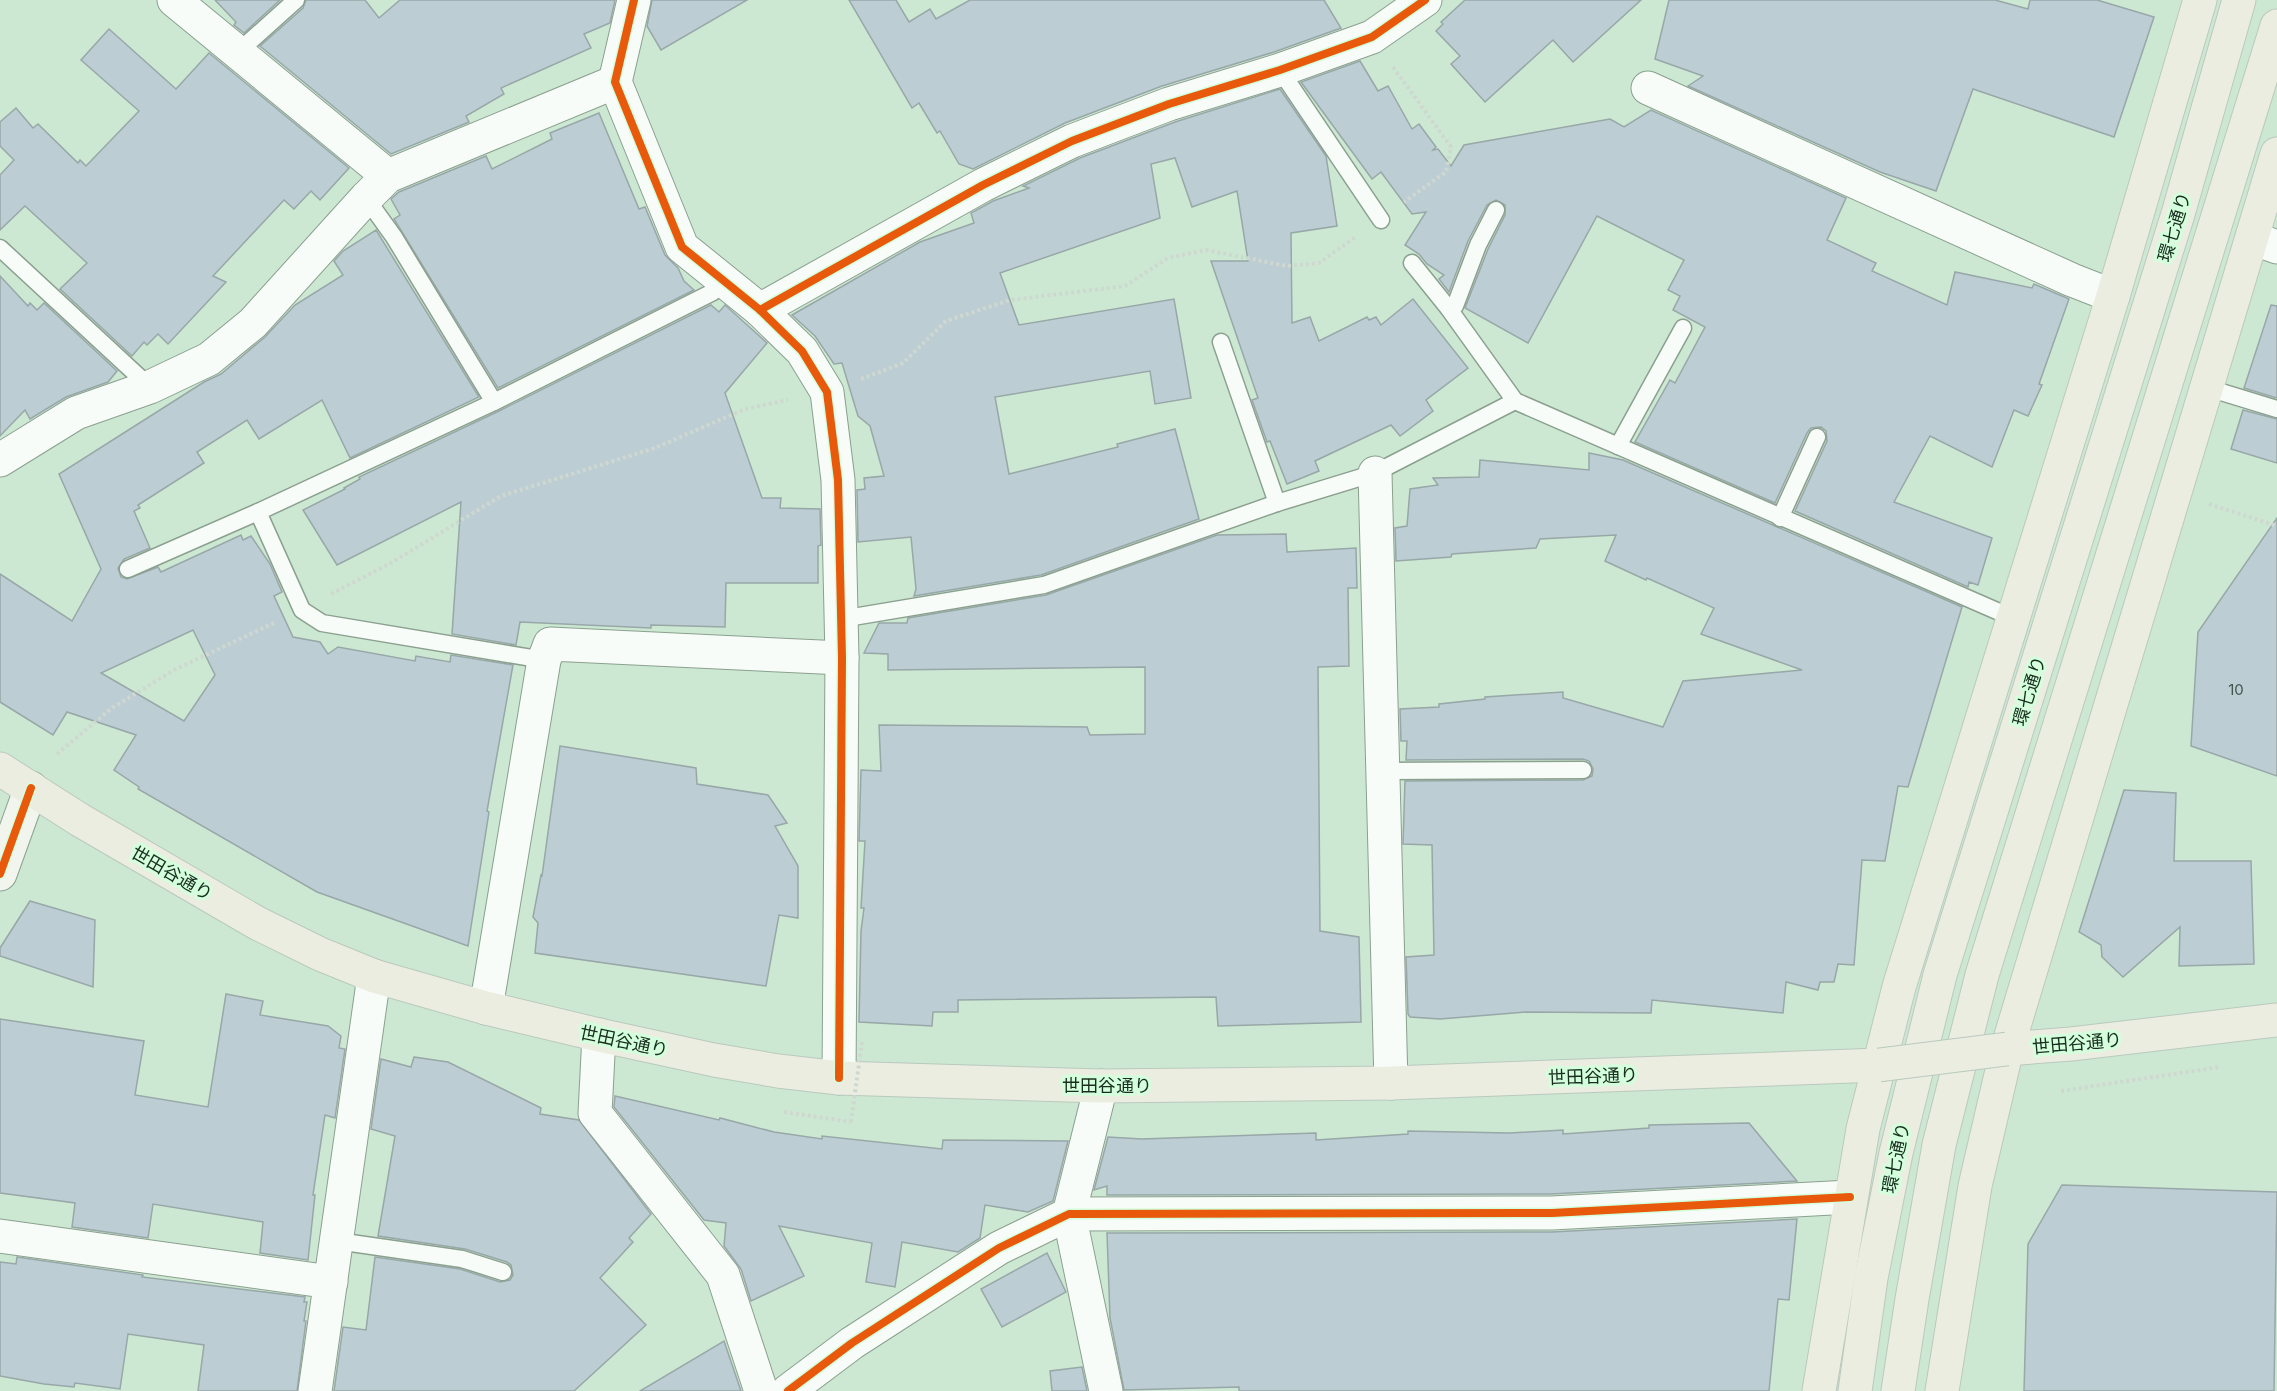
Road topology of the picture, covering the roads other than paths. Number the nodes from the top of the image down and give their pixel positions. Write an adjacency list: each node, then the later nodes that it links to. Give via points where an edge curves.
1 (174, 0): 8 (street)
2 (296, 0): 8 (lane)
3 (634, 0): 10 (street)
4 (1425, 0): 9 (street, via 1372,37)
5 (2200, 0): 20 (main road)
6 (2239, 0): 67 (main road, 環七通り, via 2178,214 1940,975 1896,1153 1871,1278)
7 (2277, 26): 68 (main road, via 1982,975 1939,1145)
8 (238, 52): 13 (street)
9 (1280, 70): 15 (lane); 22 (street, via 1169,104 1072,141 982,185)
10 (615, 82): 13 (street); 19 (street, via 682,246)
11 (1648, 88): 20 (street)
12 (2277, 154): 16 (main road)
13 (377, 187): 25 (street, via 252,323 209,358); 28 (lane, via 393,237)
14 (1496, 210): 21 (lane, via 1455,306)
15 (1381, 220)
16 (2265, 243): 26 (main road)
17 (0, 248): 25 (lane)
18 (1412, 263): 21 (lane)
19 (726, 281): 22 (street); 28 (lane, via 713,292)
20 (2113, 296): 38 (main road)
21 (1449, 309): 27 (lane)
22 (760, 310): 39 (street, via 802,351 827,392 838,480)
23 (1683, 328): 31 (lane)
24 (1221, 342): 34 (lane)
25 (150, 387): 32 (street, via 76,413)
26 (2208, 388): 29 (lane); 51 (main road)
27 (1515, 401): 31 (lane); 33 (lane)
28 (494, 402): 35 (lane)
29 (2277, 409)
30 (1817, 437): 36 (lane)
31 (1618, 446): 36 (lane)
32 (0, 460)
33 (1375, 473): 34 (lane); 44 (street)
34 (1277, 503): 39 (lane, via 1044,585)
35 (258, 512): 37 (lane); 41 (lane, via 302,610 322,623)
36 (1780, 518): 38 (lane)
37 (128, 569)
38 (2013, 618): 52 (main road, via 1902,976)
39 (840, 619): 40 (street)
40 (842, 658): 41 (street, via 550,644); 53 (street)
41 (544, 660): 48 (street)
42 (0, 769): 45 (main road, 世田谷通り)
43 (1582, 770): 44 (lane)
44 (1383, 771): 54 (street)
45 (31, 788): 46 (street); 47 (main road, 世田谷通り, via 257,923)
46 (0, 874)
47 (374, 976): 48 (main road, 世田谷通り); 59 (street)
48 (486, 1008): 50 (main road, 世田谷通り)
49 (2277, 1020): 51 (main road, 世田谷通り)
50 (599, 1035): 53 (main road, 世田谷通り, via 714,1060); 63 (street, via 595,1113 723,1275)
51 (2007, 1049): 52 (main road, 世田谷通り, bridge); 69 (main road, via 1975,1186)
52 (1879, 1065): 54 (main road, 世田谷通り); 56 (main road)
53 (839, 1078): 55 (main road, 世田谷通り)
54 (1391, 1083): 55 (main road, 世田谷通り)
55 (1101, 1086): 57 (street)
56 (1850, 1197): 57 (street, via 1552,1213); 66 (main road)
57 (1070, 1214): 64 (street, via 999,1248 852,1343); 65 (street)
58 (0, 1236): 61 (street)
59 (337, 1240): 60 (lane, via 462,1258); 61 (street)
60 (502, 1272)
61 (331, 1282): 62 (street)
62 (315, 1391)
63 (761, 1391)
64 (788, 1391)
65 (1106, 1391)
66 (1819, 1391)
67 (1855, 1391)
68 (1898, 1391)
69 (1942, 1391)

